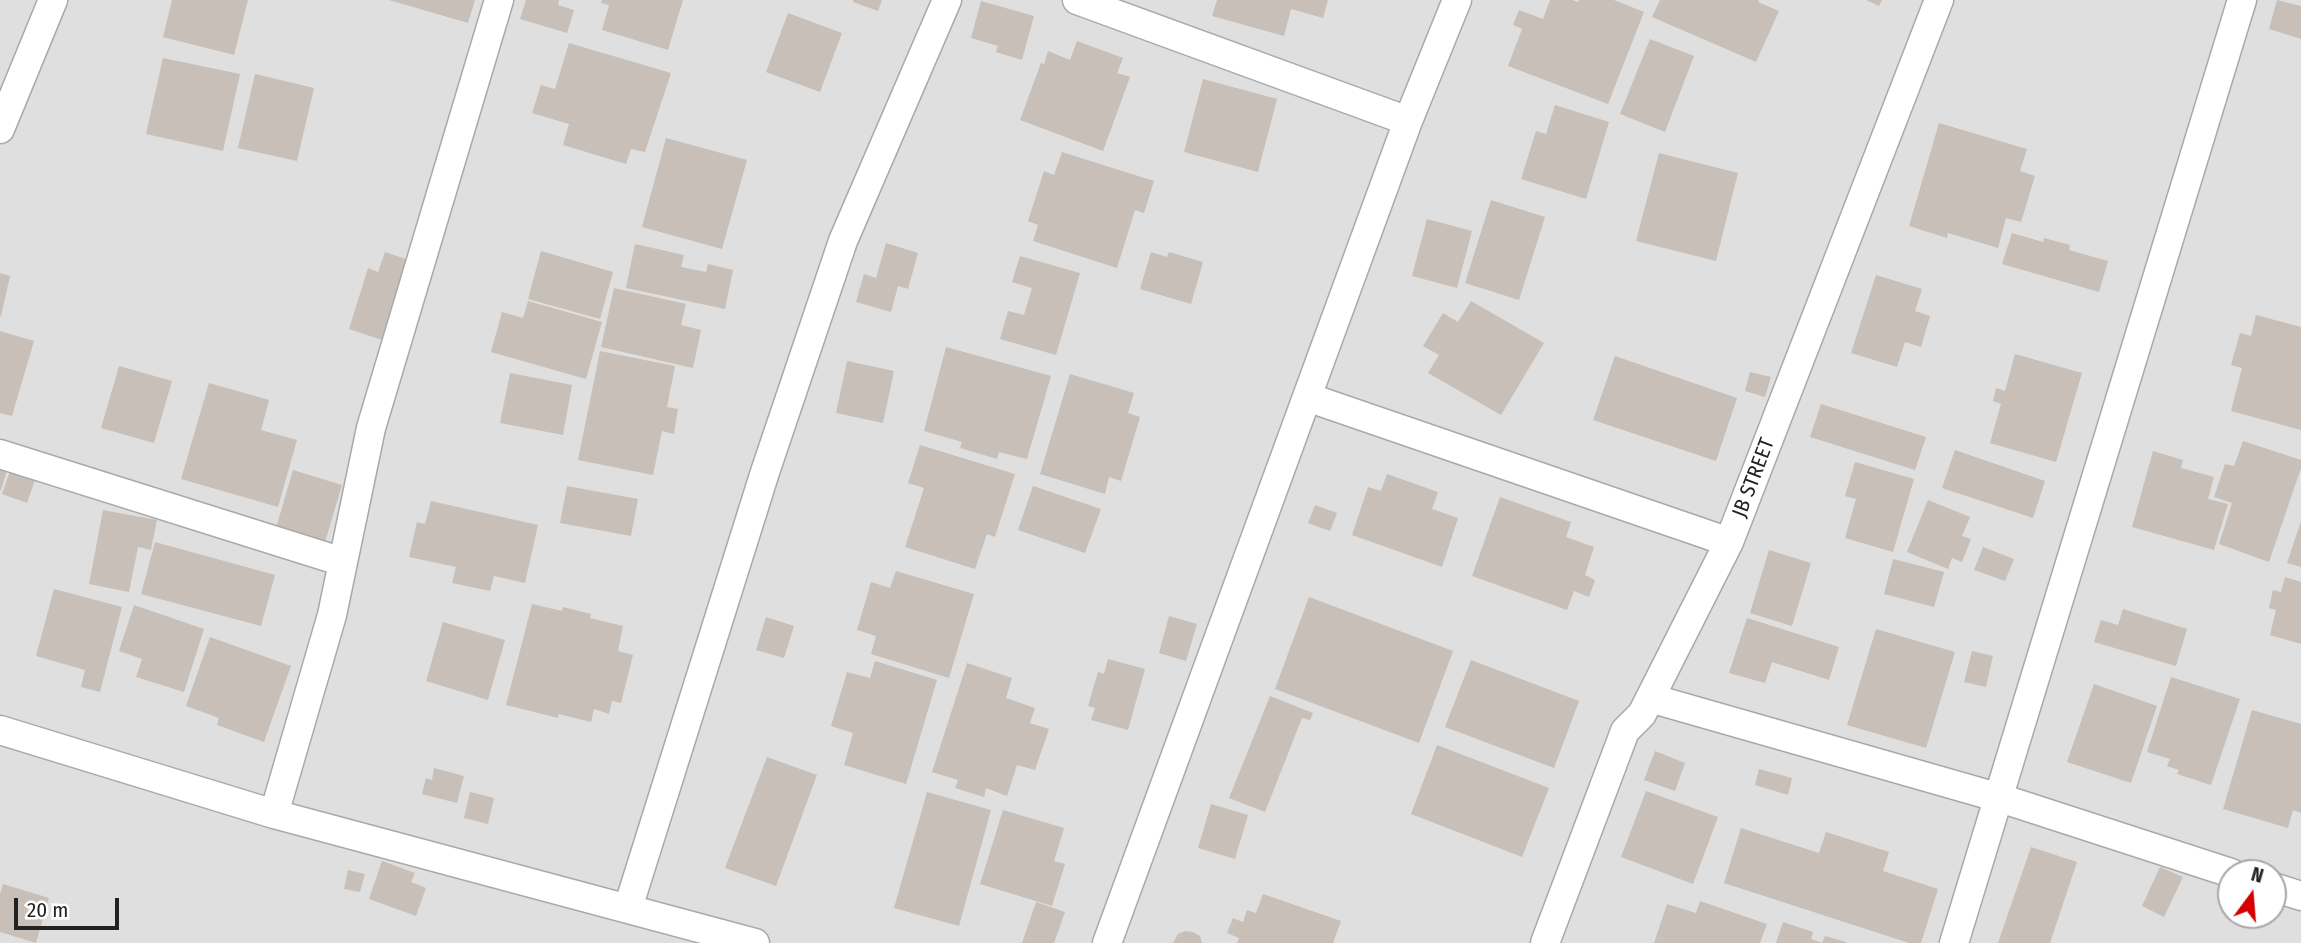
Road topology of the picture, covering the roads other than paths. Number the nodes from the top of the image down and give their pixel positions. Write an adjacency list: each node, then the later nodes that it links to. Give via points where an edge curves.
1 (53, 0): 9 (street)
2 (499, 0): 13 (street, via 371,428)
3 (947, 0): 19 (street, via 843,241)
4 (1077, 0): 8 (street)
5 (1457, 0): 8 (street)
6 (1939, 0): 12 (street, JB STREET)
7 (2242, 0): 16 (street)
8 (1408, 121): 10 (street)
9 (0, 129)
10 (1307, 397): 12 (street); 21 (street)
11 (0, 454): 13 (street)
12 (1729, 542): 14 (street, JB STREET)
13 (343, 562): 17 (street)
14 (1650, 698): 16 (street); 22 (street, JB STREET, via 1625,731)
15 (0, 730): 17 (street)
16 (2000, 798): 18 (street); 23 (street)
17 (274, 814): 19 (street)
18 (2217, 868)
19 (628, 908): 20 (street)
20 (755, 943)
21 (1107, 943)
22 (1545, 943)
23 (1954, 943)

